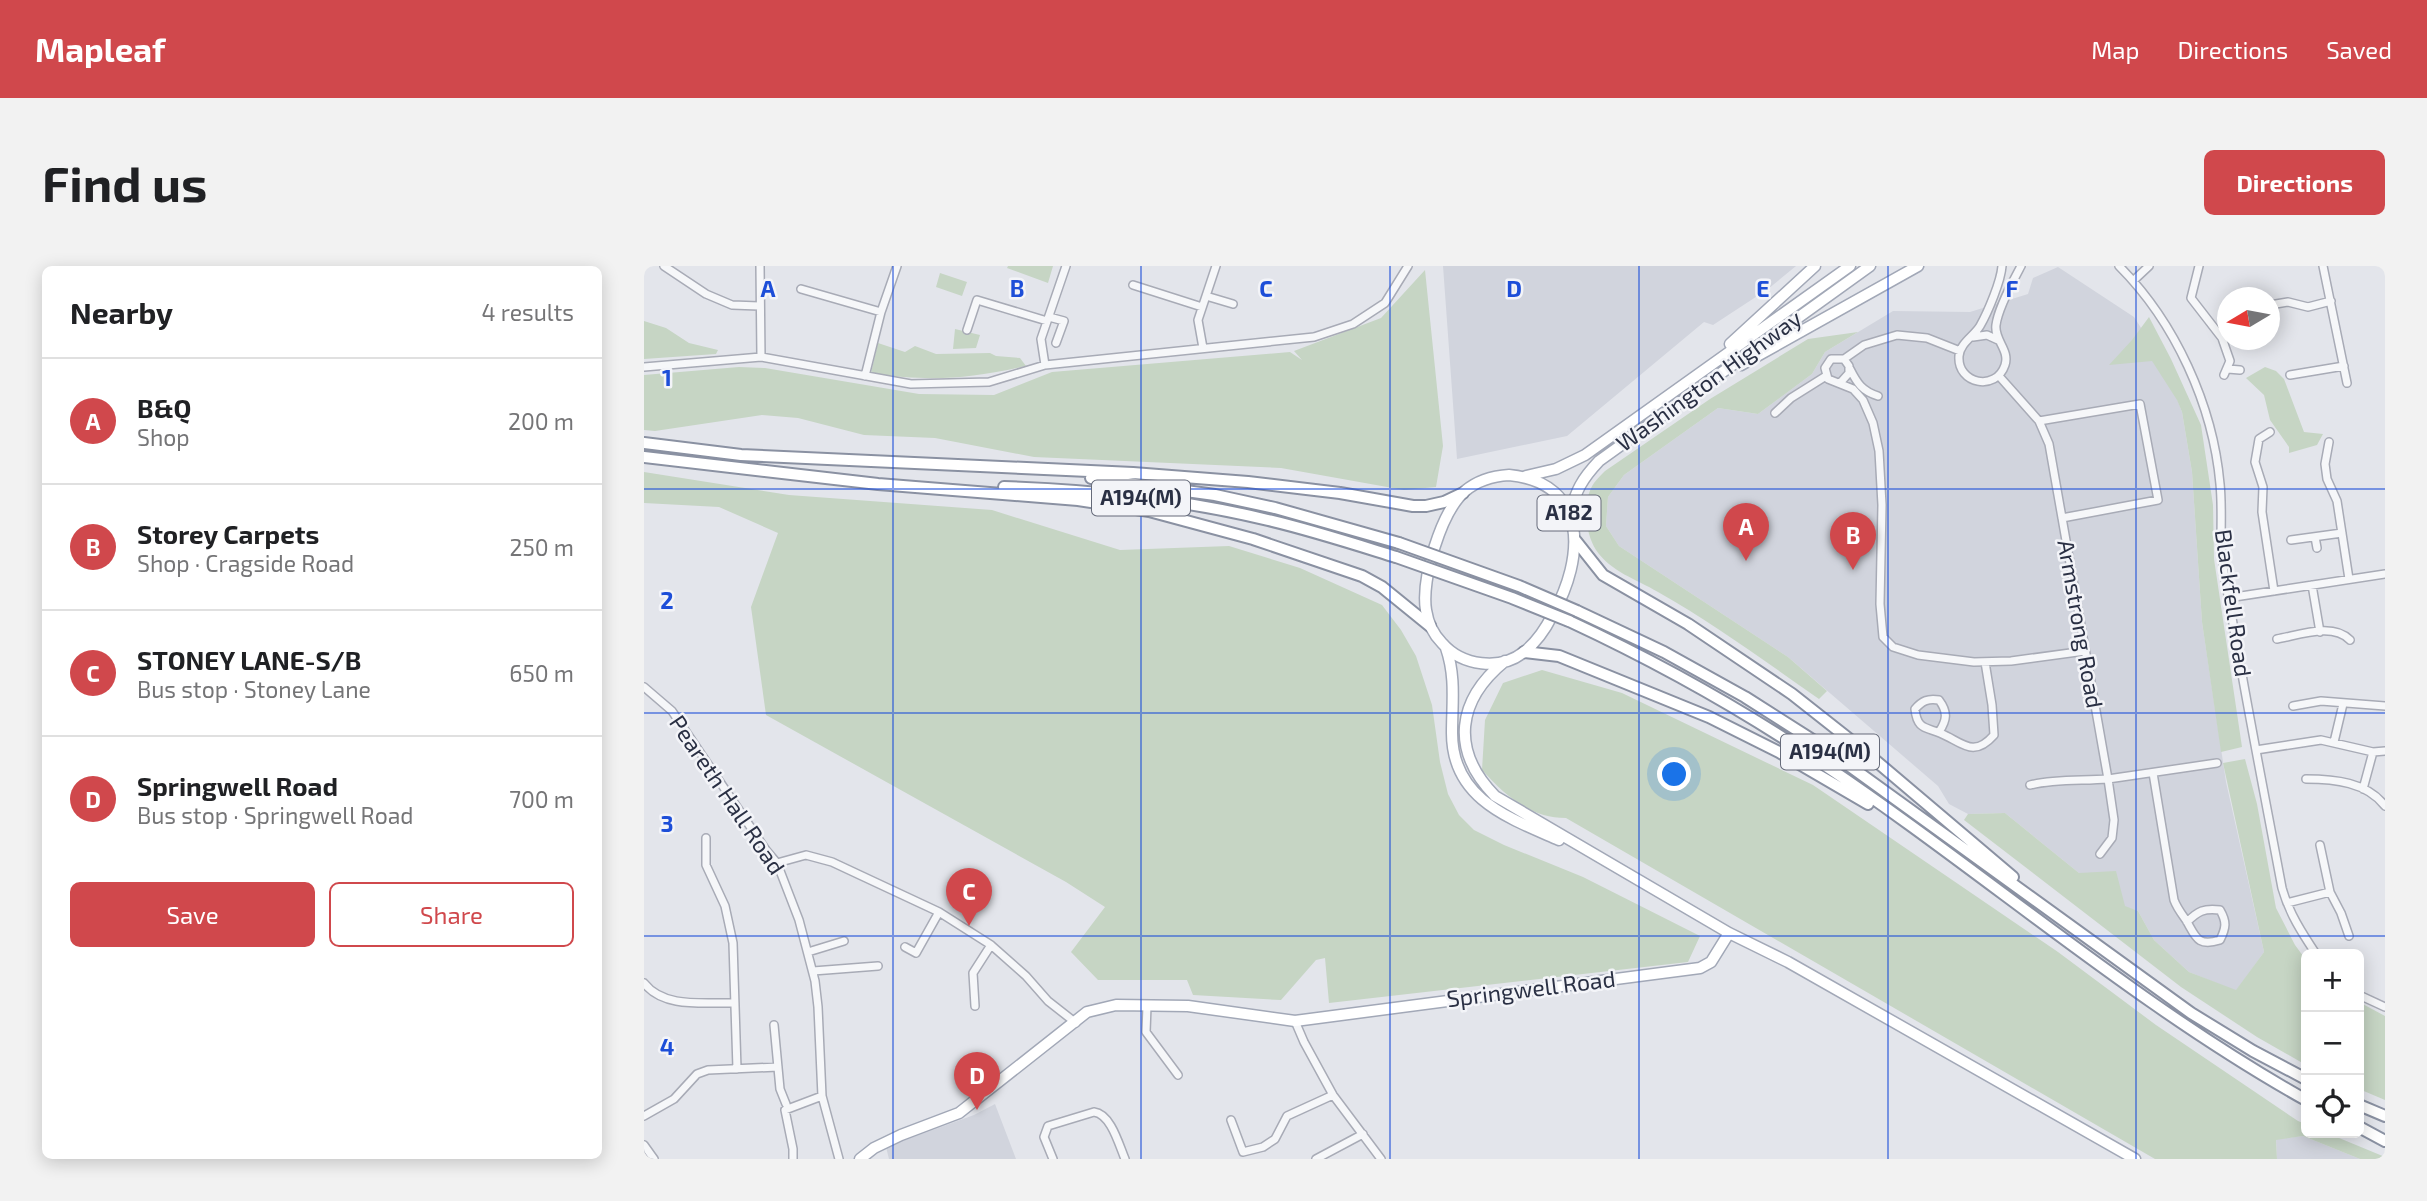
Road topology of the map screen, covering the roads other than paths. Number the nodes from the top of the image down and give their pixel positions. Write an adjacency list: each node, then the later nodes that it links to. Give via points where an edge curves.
1 (664, 266): 24 (street, via 705,294 732,305)
2 (760, 266): 24 (street)
3 (897, 266): 26 (street)
4 (1066, 266): 27 (street)
5 (1216, 266): 20 (street)
6 (1408, 266): 32 (street, via 1385,303 1353,324 1314,337)
7 (1815, 266): 41 (main road)
8 (1850, 266): 41 (main road, Washington Highway / A182)
9 (1870, 266): 48 (main road, Washington Highway / A182)
10 (1918, 266): 48 (main road)
11 (2002, 266): 29 (street)
12 (2021, 266): 30 (street, via 1996,324)
13 (2119, 266): 17 (street, Blackfell Road)
14 (2149, 266): 17 (street)
15 (2199, 266): 40 (street, via 2192,298 2222,338 2230,361 2226,372)
16 (2323, 266): 21 (street)
17 (2133, 281): 73 (street, Blackfell Road, via 2175,341 2214,441)
18 (1133, 285): 25 (street)
19 (802, 289): 26 (street)
20 (1206, 296): 22 (street); 25 (street)
21 (2331, 301): 23 (street, via 2308,307); 37 (street)
22 (1233, 304)
23 (2280, 304)
24 (759, 306): 34 (street)
25 (1202, 307): 32 (street, via 1198,320)
26 (881, 312): 43 (street)
27 (1048, 319): 28 (street, via 977,300); 31 (street, via 1064,321); 36 (street, via 1041,339)
28 (967, 330)
29 (1973, 337): 30 (street, via 1987,335); 33 (street)
30 (1998, 340): 45 (street, via 2006,358)
31 (1056, 343)
32 (1203, 348): 36 (street)
33 (1960, 351): 35 (street, via 1927,338 1897,335 1864,345); 45 (street, via 1960,366 1969,378 1982,382)
34 (761, 357): 38 (street); 43 (street)
35 (1844, 359): 39 (street); 44 (street, via 1828,362)
36 (1045, 365): 43 (street, via 989,382 911,384)
37 (2344, 366): 42 (street); 47 (street)
38 (644, 367)
39 (1850, 369): 46 (street); 49 (street)
40 (2239, 370)
41 (1698, 373): 59 (main road, Washington Highway / A182, via 1585,455 1556,469)
42 (2290, 375)
43 (865, 376)
44 (1826, 376): 46 (street); 50 (street)
45 (1999, 376): 51 (street, Armstrong Road)
46 (1840, 383): 49 (street)
47 (2347, 383)
48 (1705, 385): 62 (main road, Washington Highway / A182, via 1599,461 1577,490)
49 (1864, 395): 82 (street, via 1881,463 1883,637 1893,647 1918,655)
50 (1775, 413)
51 (2039, 421): 63 (street, Armstrong Road, via 2049,444); 63 (street, via 2140,404 2158,500)
52 (2270, 432): 54 (street)
53 (2251, 433): 54 (street)
54 (2259, 439): 72 (street, via 2255,462 2263,487 2262,512)
55 (2329, 442): 64 (street, via 2327,479 2337,501)
56 (644, 443): 58 (highway, A194(M), via 741,455)
57 (644, 457): 60 (highway, A194(M))
58 (983, 467): 61 (highway, A194(M), via 1248,482 1413,506 1444,502); 108 (highway, A194(M), bridge, via 1215,495 1399,543 1519,586 1675,658 1745,697 1822,746)
59 (1522, 476): 61 (main road, A182, via 1497,476); 62 (main road, A182, via 1545,486)
60 (878, 484): 74 (highway, A194(M), via 1078,500 1197,523 1362,576); 100 (highway, A194(M), bridge, via 1064,489 1189,505 1269,520 1396,557 1501,593 1657,663 1816,759)
61 (1463, 492): 74 (main road, via 1450,509 1431,565 1426,608)
62 (1570, 514): 67 (main road, A182)
63 (2062, 518): 79 (street, Armstrong Road)
64 (2342, 533): 65 (street); 70 (street)
65 (2315, 537): 66 (street); 68 (street)
66 (2291, 540)
67 (1576, 541): 80 (main road, A182, via 1559,603); 108 (highway, A194(M), via 1603,575 1688,624 1829,722)
68 (2317, 548)
69 (2385, 574): 70 (street)
70 (2349, 579): 71 (street)
71 (2312, 585): 72 (street); 75 (street)
72 (2274, 591): 73 (street)
73 (2228, 598): 89 (street, Blackfell Road)
74 (1430, 626): 78 (main road, A182)
75 (2320, 632): 76 (street); 77 (street, via 2331,631)
76 (2277, 639)
77 (2350, 640)
78 (1446, 648): 81 (main road, A182, via 1474,662); 103 (main road, via 1453,673 1453,747 1468,785 1501,813)
79 (2085, 651): 82 (street); 94 (street, Armstrong Road)
80 (1524, 652): 81 (main road, A182); 100 (highway, A194(M), via 1580,663 1747,734)
81 (1505, 661): 103 (main road, via 1482,682 1467,711 1467,749 1473,768 1495,796)
82 (1985, 662): 87 (street, via 1994,735 1972,748)
83 (644, 688): 104 (street, Peareth Hall Road, via 672,711)
84 (2343, 704): 85 (street, via 2321,701); 86 (street); 88 (street)
85 (2292, 706)
86 (2385, 706)
87 (1939, 732): 87 (street, via 1927,730 1916,718 1915,709 1921,702 1931,698 1945,708 1947,720)
88 (2334, 742): 89 (street, via 2306,741); 91 (street)
89 (2256, 750): 106 (street, Blackfell Road)
90 (2385, 751): 91 (street)
91 (2373, 752): 97 (street)
92 (2217, 763): 93 (street)
93 (2153, 773): 94 (street); 109 (street, via 2174,900)
94 (2108, 779): 96 (street, via 2052,779); 102 (street, Armstrong Road, via 2114,820 2112,838)
95 (2306, 779): 97 (street, via 2335,780)
96 (2030, 785)
97 (2364, 789): 98 (street)
98 (2385, 806)
99 (706, 838): 121 (street, via 706,865 725,906 733,943)
100 (1929, 840): 134 (highway, A194(M), via 2183,1026)
101 (2320, 845): 105 (street)
102 (2100, 854)
103 (1598, 858): 110 (main road)
104 (777, 863): 107 (street, via 806,855 832,862); 116 (street, Peareth Hall Road)
105 (2330, 892): 106 (street); 111 (street)
106 (2287, 903): 115 (street, Blackfell Road)
107 (939, 912): 113 (street); 114 (street, via 916,953)
108 (2064, 922): 131 (highway, A194(M), via 2191,1013)
109 (2187, 922): 109 (street, via 2206,908 2220,910 2226,920 2220,940 2209,943 2200,941)
110 (1729, 933): 125 (main road, Springwell Road, via 1711,962 1700,968); 152 (main road)
111 (2349, 936)
112 (844, 941): 116 (street)
113 (991, 945): 122 (street, via 973,973); 126 (street)
114 (905, 947)
115 (2312, 949)
116 (808, 952): 118 (street, Peareth Hall Road)
117 (878, 966): 118 (street)
118 (813, 971): 133 (street, Peareth Hall Road)
119 (644, 983): 121 (street, via 657,996 672,1001)
120 (2364, 997): 124 (street)
121 (735, 1003): 129 (street)
122 (975, 1006)
123 (1147, 1006): 125 (main road, Springwell Road, via 1188,1006); 126 (main road, Springwell Road, via 1116,1005 1087,1012); 130 (street, via 1146,1032)
124 (2385, 1007)
125 (1294, 1021): 132 (street)
126 (1076, 1023): 147 (main road, Springwell Road, via 959,1113 901,1135)
127 (774, 1025): 128 (street)
128 (778, 1067): 129 (street); 135 (street)
129 (737, 1069): 137 (street, via 697,1074 674,1099)
130 (1178, 1075)
131 (2301, 1076)
132 (1333, 1095): 139 (street, via 1287,1116 1275,1139 1243,1152); 141 (street)
133 (822, 1096): 145 (street, via 785,1110); 146 (street, Peareth Hall Road)
134 (2301, 1097)
135 (786, 1104)
136 (2364, 1107): 138 (highway)
137 (644, 1116)
138 (2385, 1116)
139 (1231, 1119)
140 (2364, 1130): 142 (highway)
141 (1363, 1135): 150 (street); 151 (street)
142 (2385, 1141)
143 (644, 1145): 144 (street)
144 (654, 1159)
145 (793, 1159)
146 (839, 1159)
147 (860, 1159)
148 (1053, 1159): 149 (street, via 1044,1137 1048,1126 1099,1112 1106,1117)
149 (1125, 1159)
150 (1316, 1159)
151 (1381, 1159)
152 (2135, 1159)

